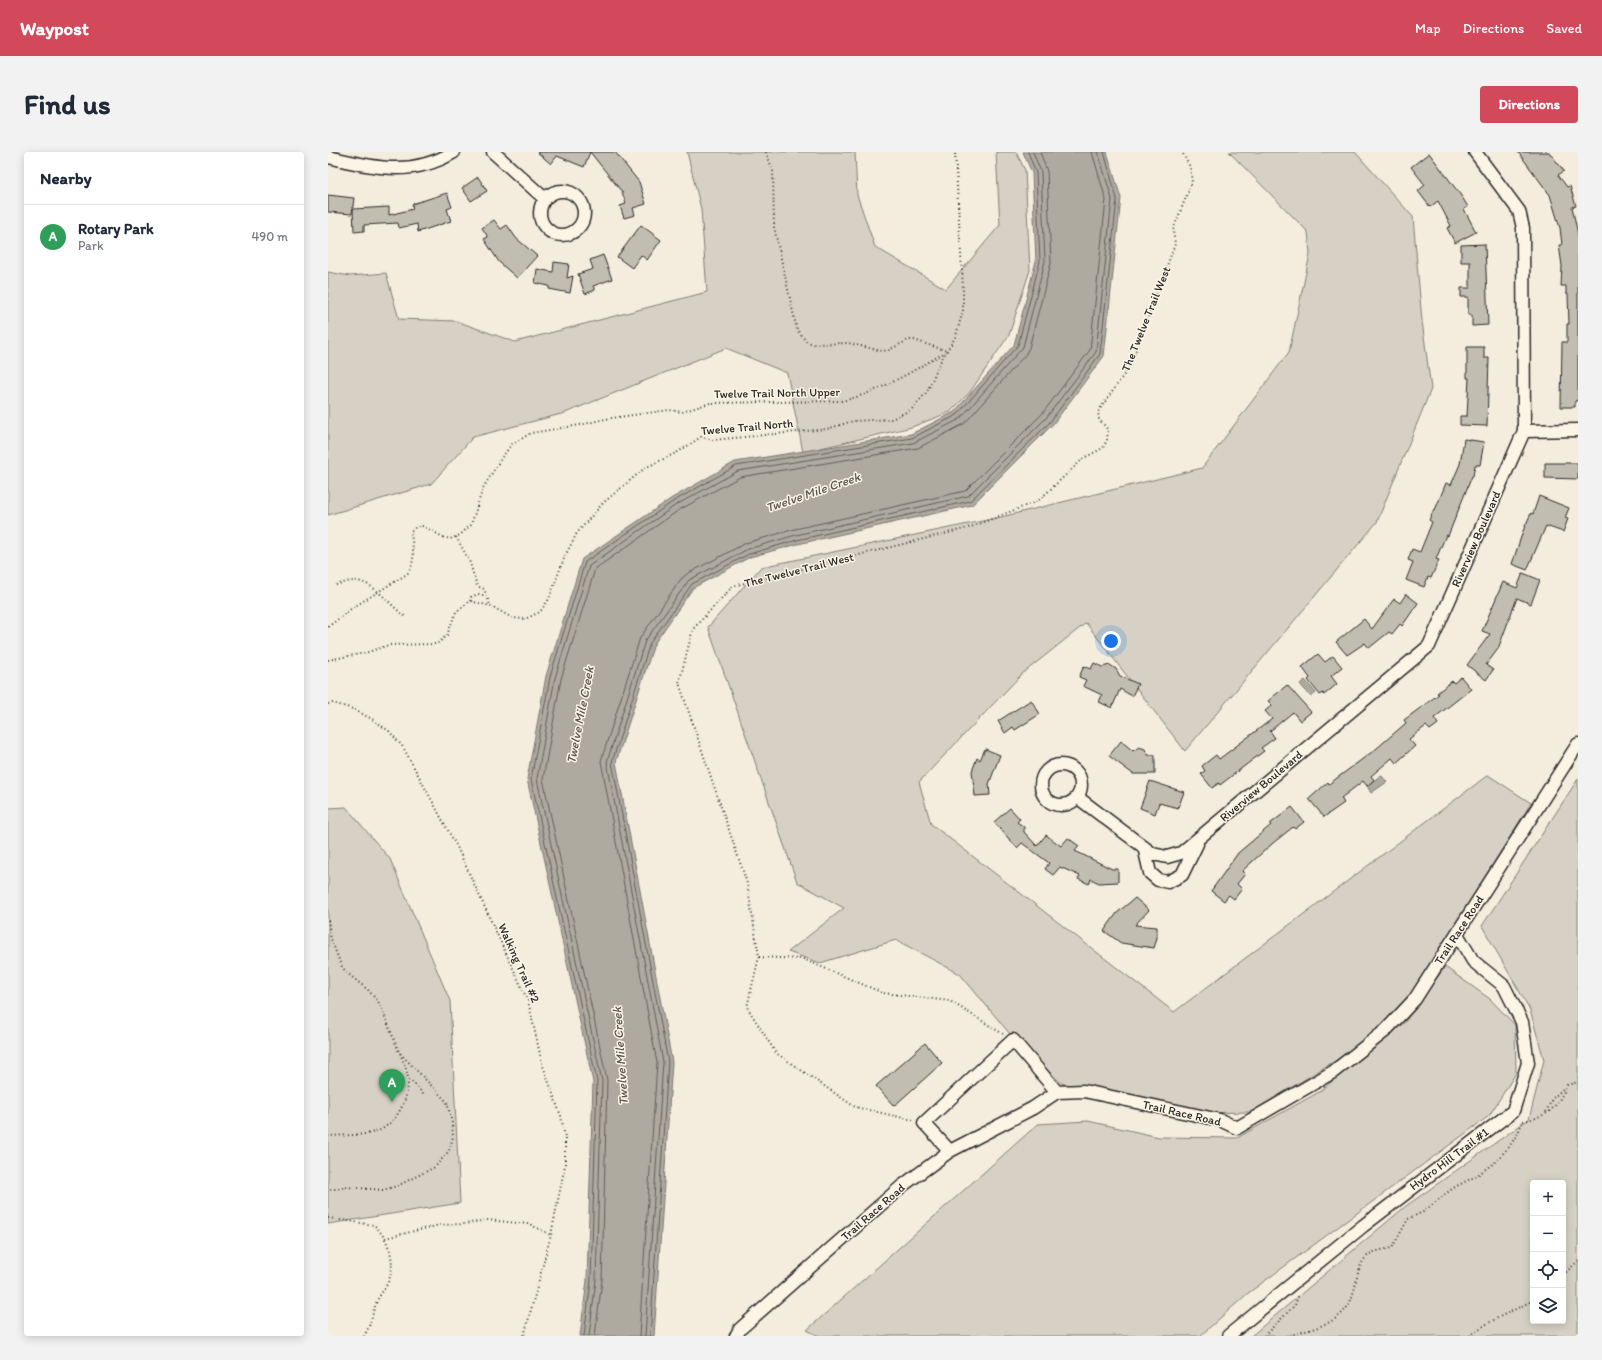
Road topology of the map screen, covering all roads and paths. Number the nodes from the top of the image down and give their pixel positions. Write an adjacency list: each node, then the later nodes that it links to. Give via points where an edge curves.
1 (454, 152): 7 (street, via 424,165 393,169)
2 (493, 152): 8 (street)
3 (766, 152): 9 (path, via 773,171 774,227 797,330 806,341 813,344 848,343 889,350 908,340 914,340)
4 (955, 152): 9 (path, Twelve Trail North, via 963,310 956,336)
5 (1182, 152): 28 (path, The Twelve Trail West, via 1190,167 1192,182 1173,230 1175,244 1130,366 1098,412 1099,419 1108,430 1103,448 1084,458 1038,501 975,525 733,586 693,630 679,683 746,883)
6 (1475, 152): 11 (street, Riverview Boulevard, via 1519,211 1523,228)
7 (328, 157)
8 (545, 199)
9 (947, 351): 12 (path, Twelve Trail North Upper, via 888,384 859,397 841,401 710,403 682,412 669,410 530,433 512,444 502,457 483,488 471,525); 17 (path, Twelve Trail North, via 927,392 912,409 892,419 853,421 827,429 713,440 701,437 645,468 603,503 577,533 565,556 549,599 540,612 525,619 512,618)
10 (1578, 430): 11 (street)
11 (1524, 431): 24 (street, Riverview Boulevard, via 1429,646)
12 (456, 536): 14 (path, via 450,539 423,526 416,527 411,531 414,558 410,569 407,574); 15 (path, via 469,560 477,586 484,589)
13 (336, 584): 14 (path, via 356,581)
14 (378, 592): 18 (path); 19 (path)
15 (486, 596): 16 (path, via 478,594 470,597); 17 (path)
16 (470, 601): 17 (path, Twelve Trail North); 20 (path, via 456,612 447,635 437,644 389,645 365,653)
17 (491, 606)
18 (406, 617)
19 (328, 627)
20 (328, 660)
21 (328, 704): 44 (path, Walking Trail #2, via 353,709 372,719 389,731 403,747 456,847 528,1001 542,1063 561,1116 565,1137 565,1165)
22 (1578, 744): 27 (street, Trail Race Road)
23 (1077, 797): 25 (street, Riverview Boulevard)
24 (1202, 835): 25 (street, Riverview Boulevard, via 1184,851 1171,857 1156,856); 25 (street, Riverview Boulevard, via 1182,875 1168,882 1158,880 1150,873)
25 (1144, 847)
26 (328, 920): 30 (path, via 331,939 341,965 380,1004)
27 (1457, 934): 34 (street, Trail Race Road, via 1415,999 1385,1031 1333,1072 1237,1128 1220,1120 1084,1091); 36 (street, via 1473,961 1504,986 1522,1022 1528,1063)
28 (759, 957): 29 (path, via 803,959 883,993 950,1002); 39 (path, The Twelve Trail West, via 747,1007 776,1053 855,1107)
29 (1013, 1040): 34 (street); 39 (street)
30 (399, 1052): 31 (path); 42 (path, via 446,1102 453,1137 449,1151 436,1167 397,1186 383,1190 348,1187)
31 (408, 1080): 35 (path); 40 (path, via 401,1108 391,1123 373,1132)
32 (1578, 1082): 33 (path)
33 (1567, 1086): 37 (path, via 1559,1103); 37 (path, via 1552,1099)
34 (1057, 1092): 41 (street, Trail Race Road, via 1033,1108)
35 (424, 1094)
36 (1513, 1111): 38 (path); 48 (street, Hydro Hill Trail #1, via 1362,1226)
37 (1546, 1114): 38 (path)
38 (1523, 1121): 55 (path, via 1509,1147 1494,1163 1453,1188 1423,1212 1408,1219 1392,1248 1374,1252 1363,1260 1354,1296 1345,1311 1330,1322)
39 (924, 1123): 41 (street)
40 (328, 1136)
41 (950, 1150): 52 (street, Trail Race Road, via 902,1186 740,1329)
42 (328, 1190)
43 (328, 1218): 45 (path, via 374,1225)
44 (551, 1235): 45 (path, via 529,1224 487,1220 440,1225); 51 (path, Walking Trail #2)
45 (385, 1238): 50 (path, via 390,1250 392,1273)
46 (1578, 1261): 47 (path)
47 (1566, 1272)
48 (1300, 1277): 53 (street, Hydro Hill Trail #1); 54 (path, via 1303,1280 1295,1304)
49 (1530, 1302): 56 (path, via 1480,1327)
50 (364, 1336)
51 (524, 1336)
52 (736, 1336)
53 (1228, 1336)
54 (1264, 1336)
55 (1286, 1336)
56 (1470, 1336)

